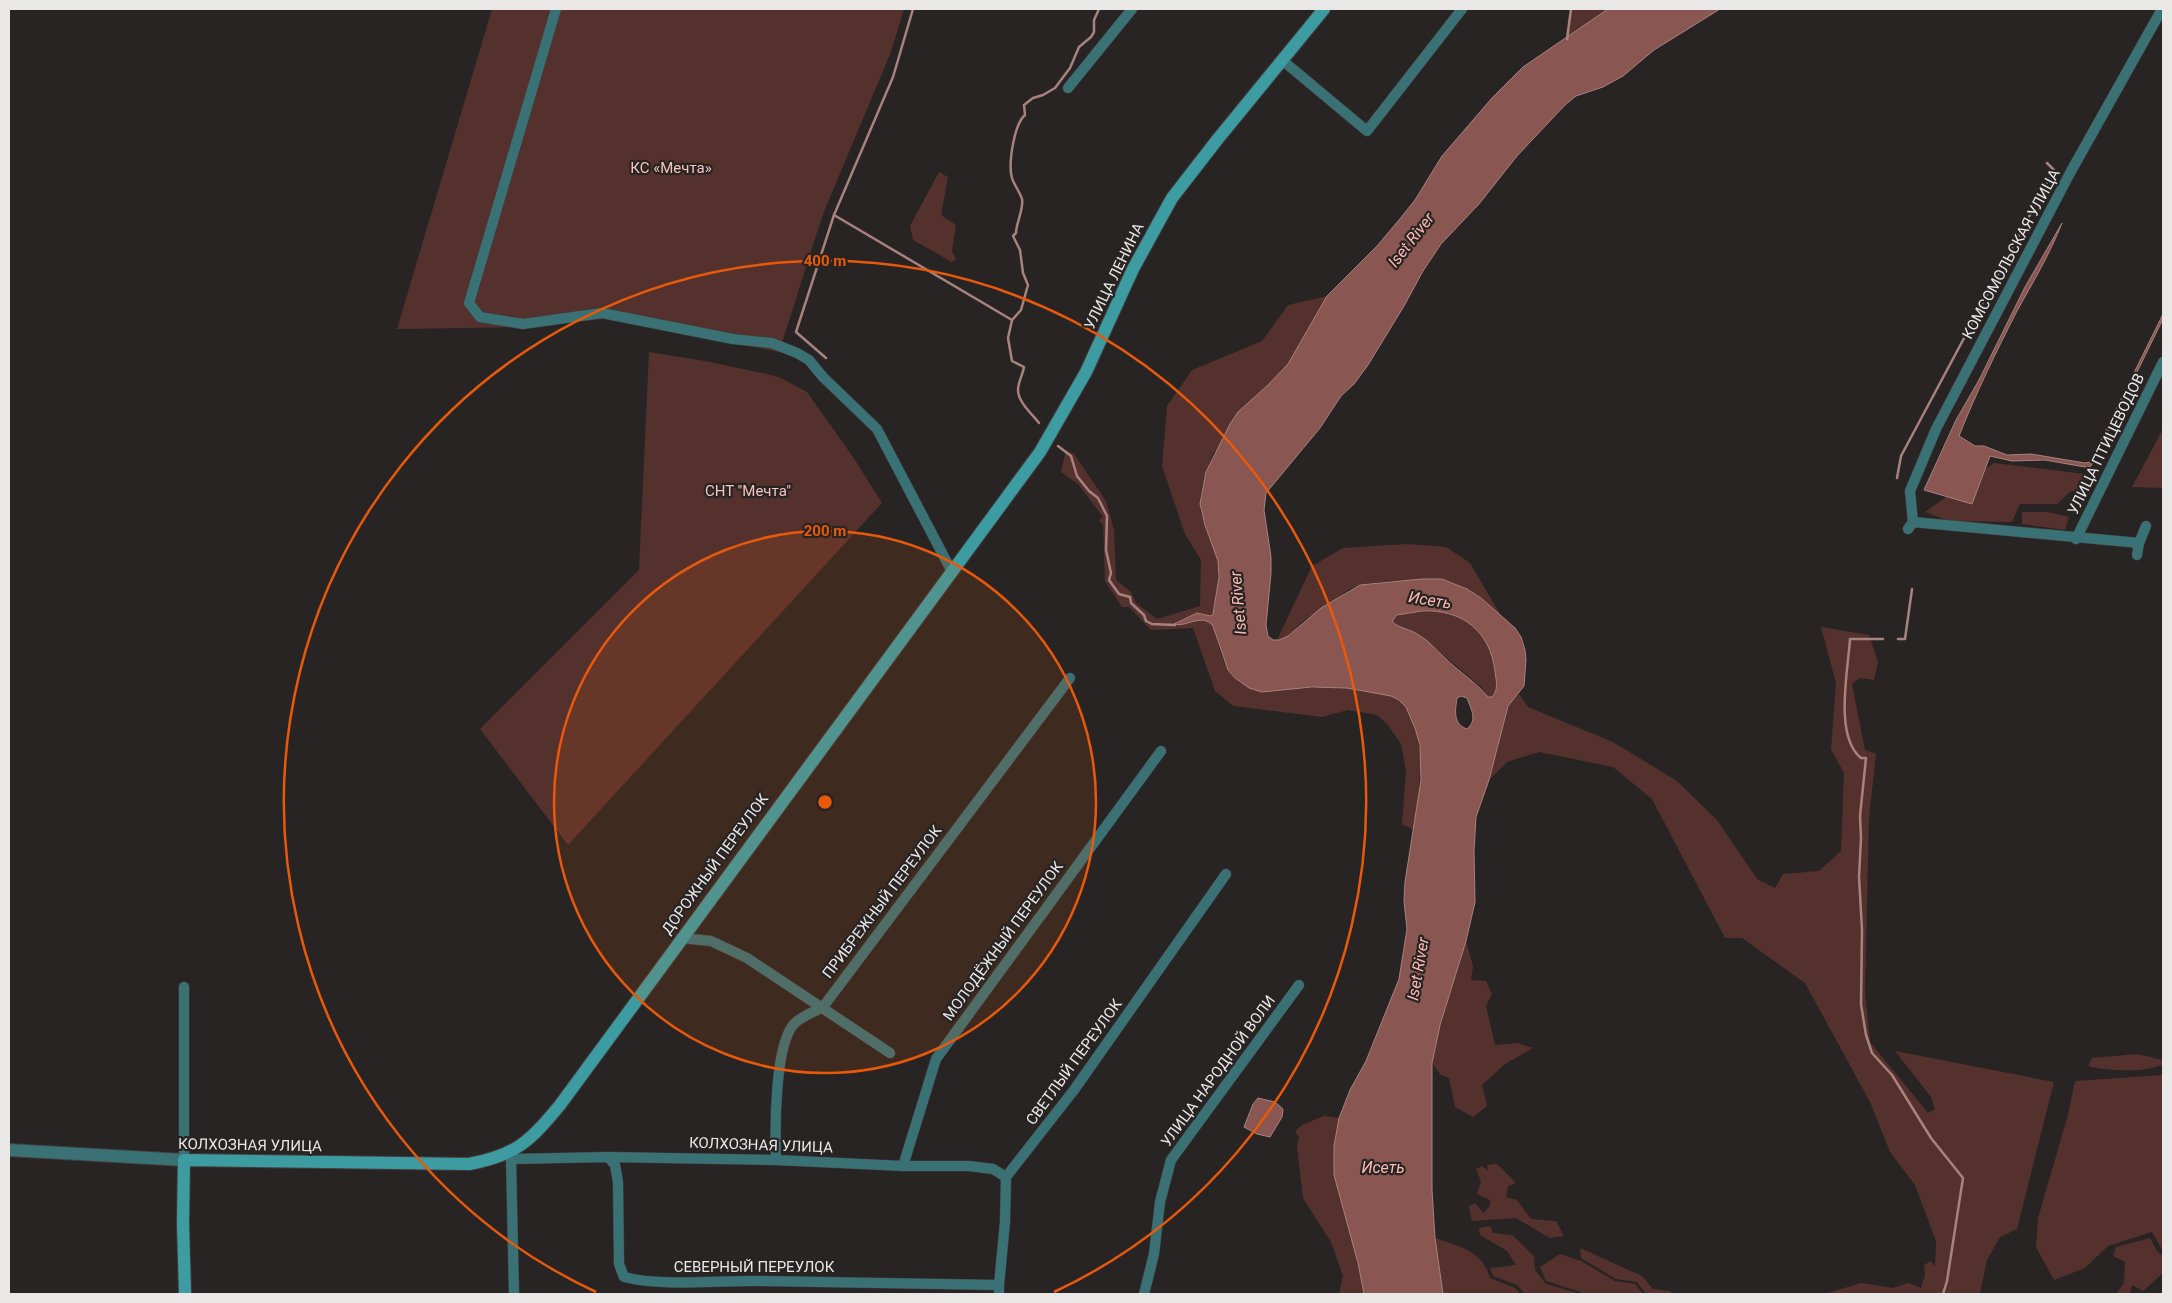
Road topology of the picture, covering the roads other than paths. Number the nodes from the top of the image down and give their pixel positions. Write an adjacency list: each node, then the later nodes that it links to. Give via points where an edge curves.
1 (556, 9): 13 (street, via 469,303 480,317 523,324 602,312 772,344 797,353 808,360 877,429)
2 (1132, 9): 7 (street)
3 (1324, 9): 6 (main road, УЛИЦА ЛЕНИНА)
4 (1462, 9): 6 (street, via 1367,131)
5 (2162, 9): 10 (street, КОМСОМОЛЬСКАЯ УЛИЦА, via 2070,173 1936,429 1910,491 1910,526)
6 (1282, 60): 13 (main road, УЛИЦА ЛЕНИНА, via 1172,198 1146,243 1086,372 1053,432)
7 (1068, 88)
8 (2163, 362): 10 (street, УЛИЦА ПТИЦЕВОДОВ)
9 (2146, 526): 11 (street)
10 (2076, 539): 11 (street)
11 (2139, 543): 12 (street)
12 (2137, 555)
13 (951, 570): 17 (main road, ДОРОЖНЫЙ ПЕРЕУЛОК)
14 (1070, 678): 20 (street, ПРИБРЕЖНЫЙ ПЕРЕУЛОК)
15 (1161, 751): 28 (street, МОЛОДЁЖНЫЙ ПЕРЕУЛОК, via 936,1059)
16 (1226, 874): 29 (street, СВЕТЛЫЙ ПЕРЕУЛОК, via 1074,1090)
17 (681, 938): 20 (street, via 711,941 748,958); 23 (main road, ДОРОЖНЫЙ ПЕРЕУЛОК, via 560,1105)
18 (1299, 985): 33 (street, УЛИЦА НАРОДНОЙ ВОЛИ, via 1171,1160)
19 (184, 987): 25 (street)
20 (823, 1007): 21 (street); 27 (street, ПРИБРЕЖНЫЙ ПЕРЕУЛОК, via 794,1023 784,1045 776,1097)
21 (890, 1053)
22 (9, 1150): 25 (street, КОЛХОЗНАЯ УЛИЦА)
23 (509, 1157): 24 (street, КОЛХОЗНАЯ УЛИЦА); 26 (main road, ДОРОЖНЫЙ ПЕРЕУЛОК); 32 (street)
24 (608, 1157): 27 (street, КОЛХОЗНАЯ УЛИЦА); 30 (street, СЕВЕРНЫЙ ПЕРЕУЛОК, via 615,1165 618,1182 619,1264 624,1277 656,1281 776,1281)
25 (184, 1160): 26 (main road, КОЛХОЗНАЯ УЛИЦА, via 469,1164); 31 (main road)
26 (490, 1160)
27 (776, 1160): 28 (street, КОЛХОЗНАЯ УЛИЦА)
28 (903, 1166): 29 (street, КОЛХОЗНАЯ УЛИЦА, via 970,1166 994,1169)
29 (1006, 1177): 30 (street)
30 (999, 1290)
31 (185, 1294)
32 (514, 1294)
33 (1144, 1294)

